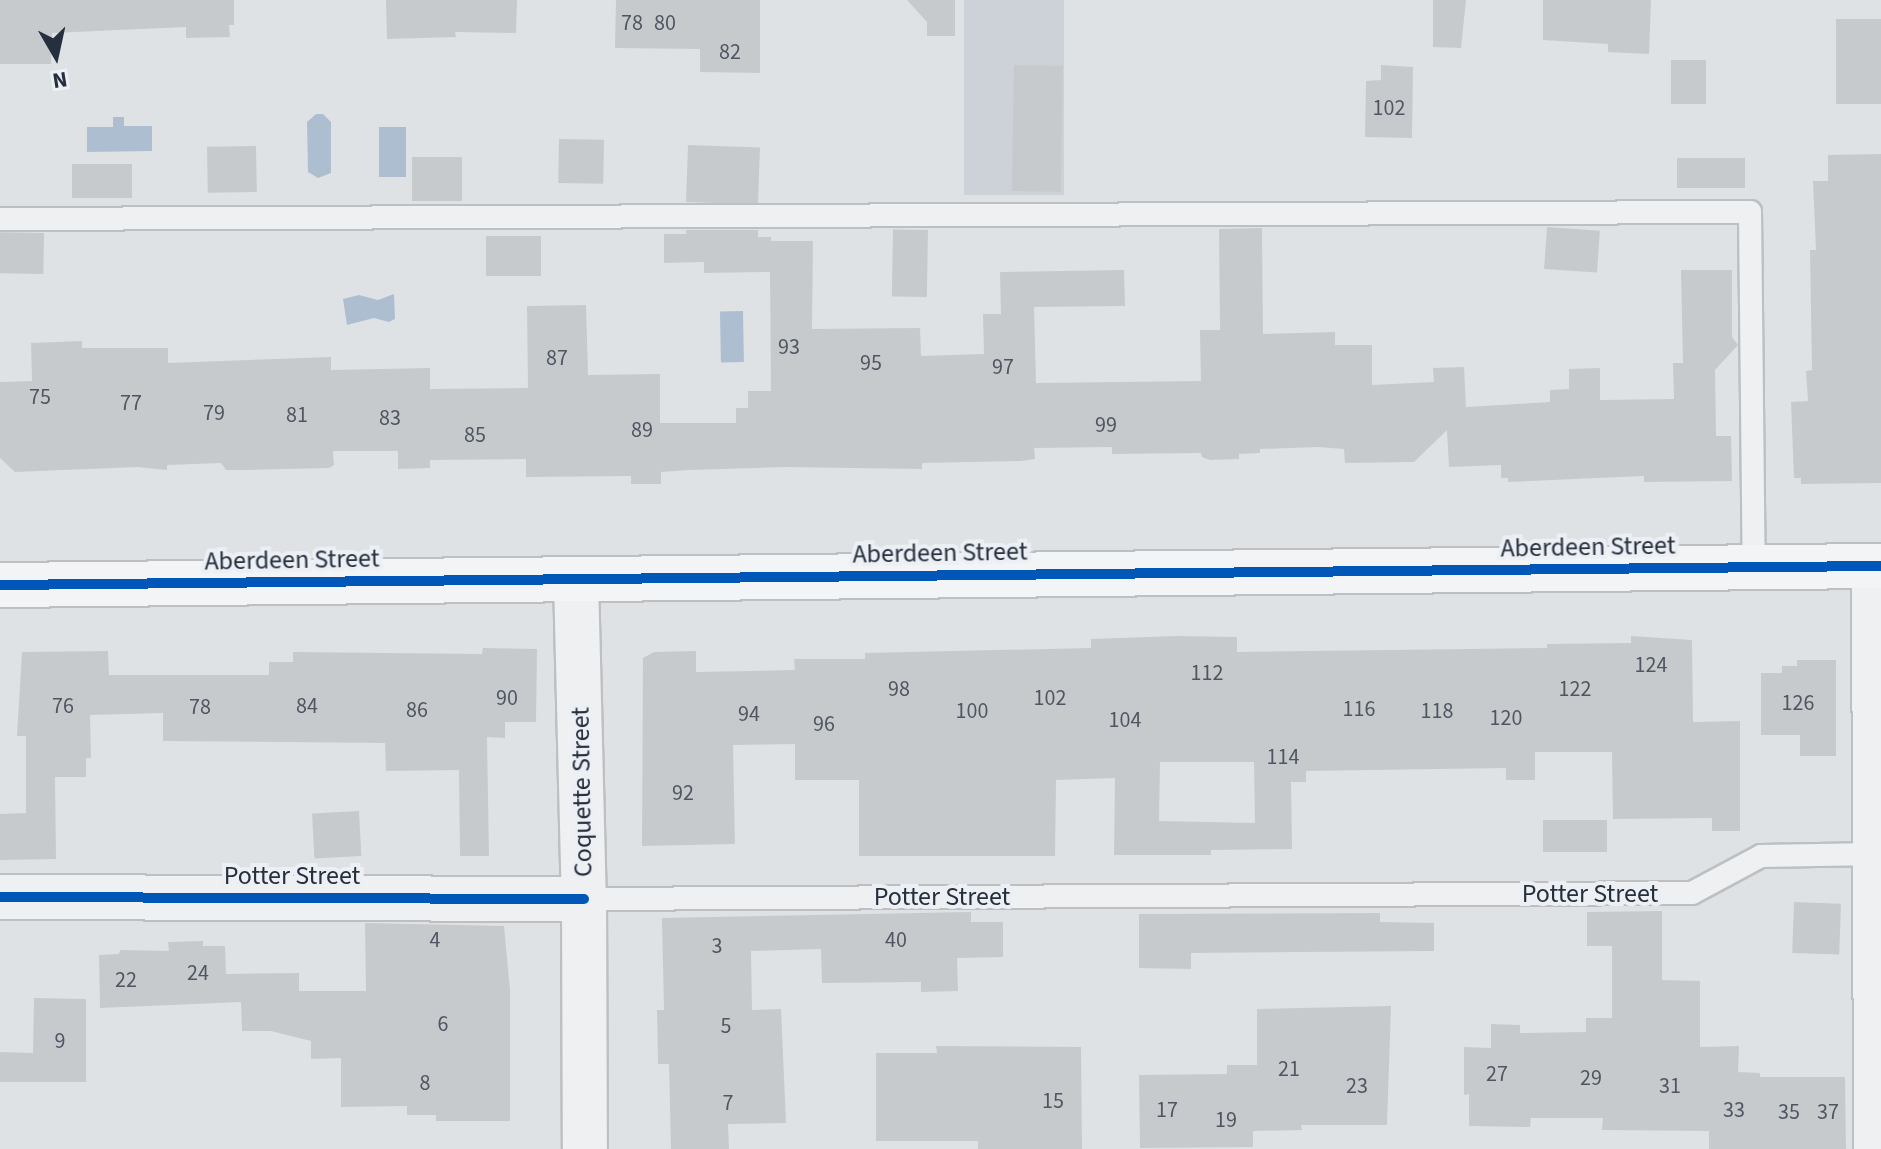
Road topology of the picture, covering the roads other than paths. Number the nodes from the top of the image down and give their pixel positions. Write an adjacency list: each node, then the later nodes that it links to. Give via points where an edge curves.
1 (0, 219): 3 (lane, via 1750,212)
2 (1878, 566): 3 (main road, Aberdeen Street); 6 (street)
3 (1754, 568): 4 (main road, Aberdeen Street)
4 (576, 579): 5 (main road, Aberdeen Street); 8 (street, Coquette Street)
5 (0, 585)
6 (1875, 854): 8 (lane, Potter Street, via 1761,856 1692,893); 9 (street)
7 (0, 897): 8 (street, Potter Street)
8 (584, 899): 10 (street, Coquette Street)
9 (1878, 909): 11 (street)
10 (585, 1149)
11 (1876, 1149)

